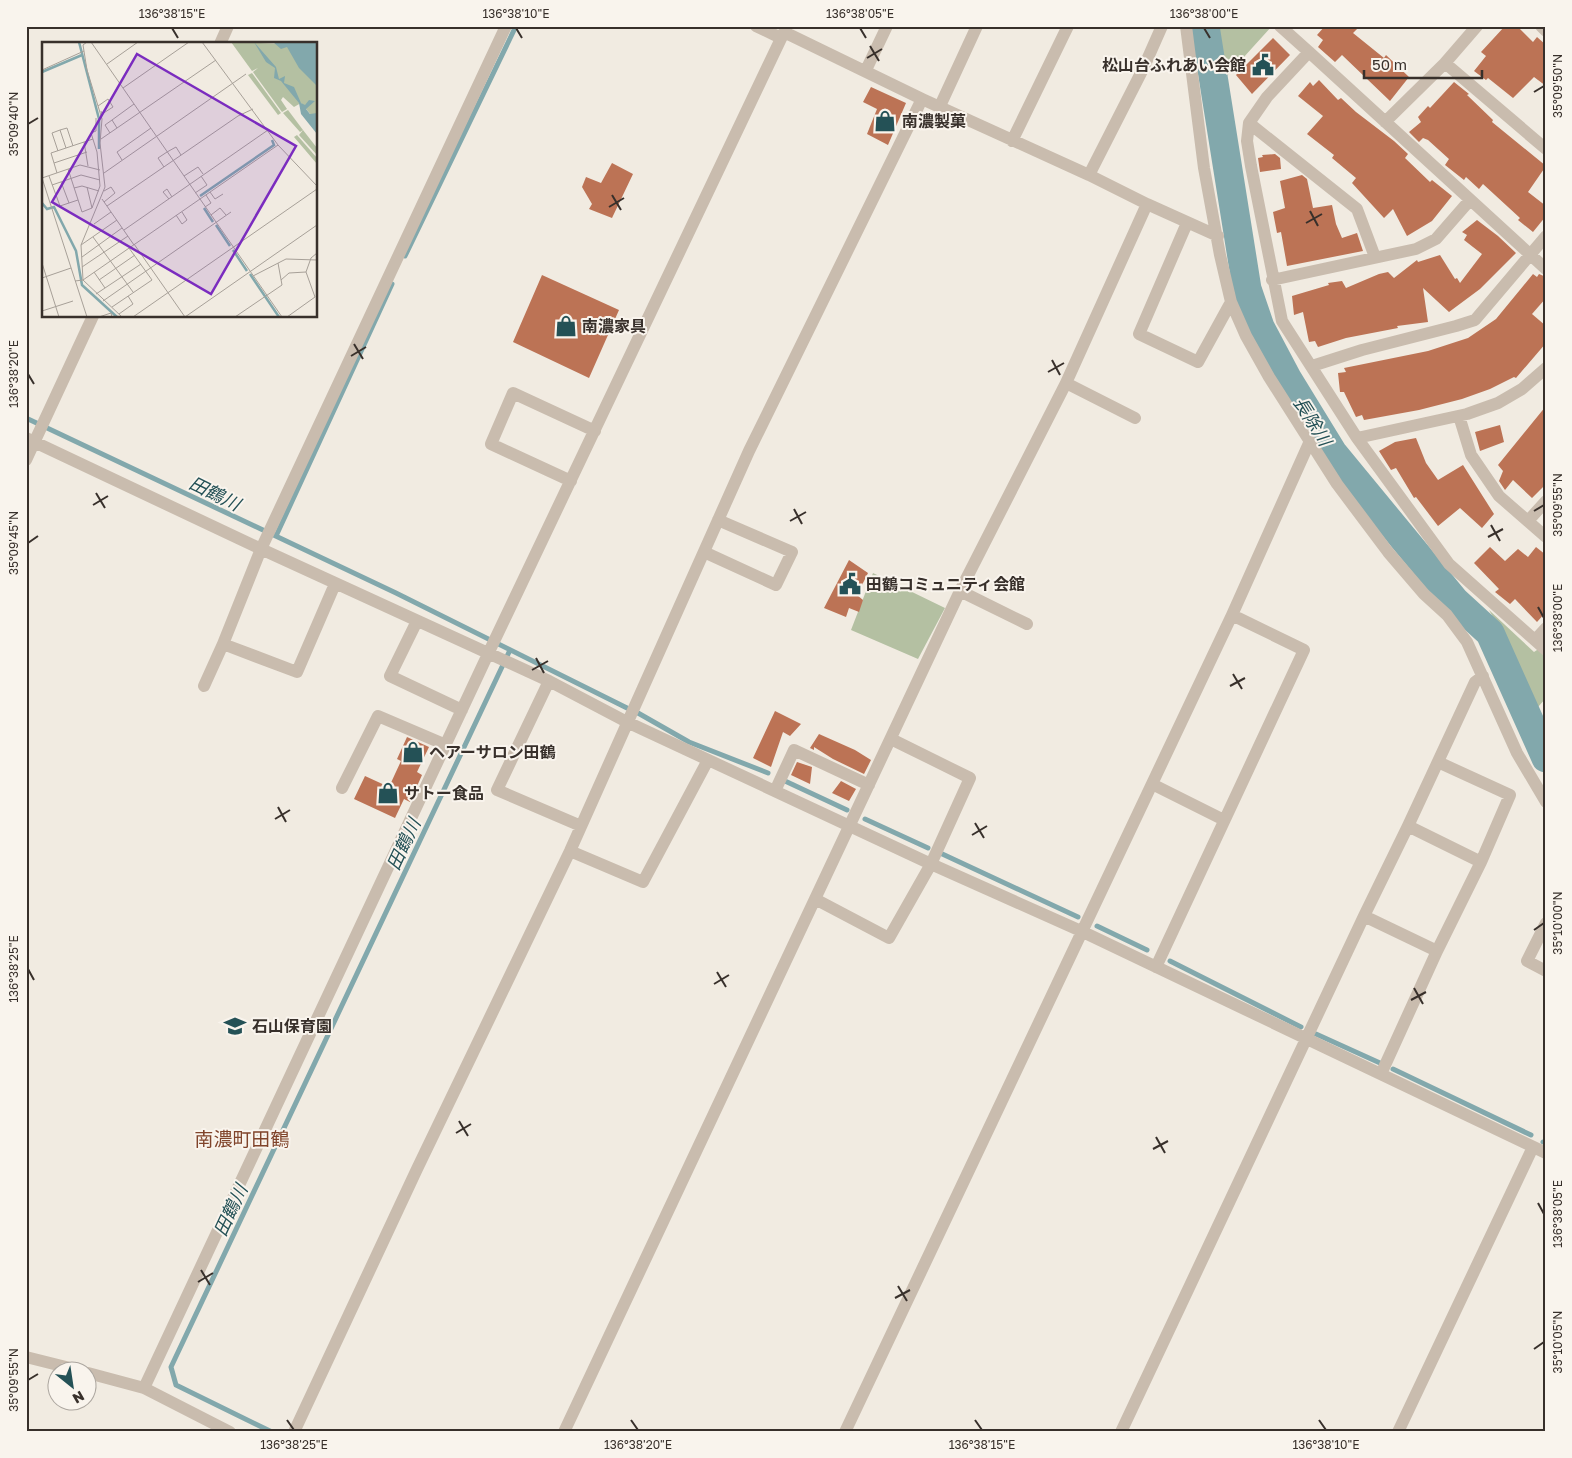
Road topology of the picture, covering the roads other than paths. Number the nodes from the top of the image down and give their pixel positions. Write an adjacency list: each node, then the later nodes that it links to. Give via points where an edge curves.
1 (228, 26): 14 (street)
2 (506, 26): 51 (street)
3 (756, 26): 13 (street)
4 (887, 26): 17 (street)
5 (977, 26): 19 (street)
6 (1068, 26): 22 (street)
7 (1162, 26): 24 (street)
8 (1186, 26): 28 (street, via 1204,168)
9 (1280, 26): 15 (street)
10 (1476, 26): 16 (street)
11 (1541, 26): 12 (street)
12 (1546, 31)
13 (784, 32): 17 (street); 41 (street)
14 (221, 42)
15 (1309, 52): 20 (street); 21 (street, via 1267,97)
16 (1445, 63): 20 (street); 23 (street)
17 (866, 70): 18 (street)
18 (922, 98): 19 (street); 48 (street)
19 (940, 106): 22 (street)
20 (1385, 122): 25 (street)
21 (1248, 123): 31 (street, via 1357,209); 33 (street, via 1247,141)
22 (1012, 141): 24 (street)
23 (1546, 150)
24 (1089, 175): 26 (street)
25 (1470, 200): 30 (street); 31 (street, via 1436,239 1416,249)
26 (1148, 204): 27 (street); 38 (street)
27 (1188, 222): 28 (street); 34 (street, via 1139,334 1198,362)
28 (1218, 236): 34 (street)
29 (1546, 236): 30 (street)
30 (1530, 254): 32 (street); 36 (street, via 1475,320)
31 (1375, 257): 33 (street)
32 (1546, 269)
33 (1272, 280): 36 (street, via 1282,321)
34 (1231, 302): 44 (street, via 1269,377)
35 (92, 318): 42 (street, via 46,419)
36 (1312, 366): 43 (street)
37 (1546, 368): 39 (street, via 1522,389 1498,403)
38 (1066, 383): 40 (street); 54 (street)
39 (1459, 416): 43 (street); 49 (street, via 1471,455 1499,496)
40 (1135, 418)
41 (595, 430): 46 (street); 46 (street, via 513,393 490,444)
42 (33, 438): 45 (street); 51 (street)
43 (1356, 438): 59 (street, via 1449,564)
44 (1310, 441): 55 (street); 63 (street, via 1337,484 1388,552 1447,615 1467,642)
45 (26, 460)
46 (571, 481): 62 (street)
47 (1546, 501): 49 (street)
48 (718, 520): 52 (street); 52 (street, via 792,552 776,585)
49 (1528, 521): 50 (street)
50 (1546, 537)
51 (262, 546): 53 (street); 60 (street)
52 (704, 552): 67 (street)
53 (335, 584): 56 (street); 60 (street, via 297,672)
54 (960, 591): 57 (street); 68 (street)
55 (1232, 614): 72 (street); 77 (street, via 1304,650)
56 (417, 621): 62 (street); 66 (street, via 390,676)
57 (1027, 624)
58 (1546, 628): 59 (street)
59 (1535, 640): 61 (street)
60 (223, 644): 65 (street)
61 (1546, 650)
62 (491, 653): 64 (street); 66 (street)
63 (1483, 676): 71 (street, via 1475,682); 76 (street, via 1516,753)
64 (549, 682): 67 (street); 78 (street, via 497,790)
65 (204, 686)
66 (462, 710): 69 (street)
67 (627, 722): 70 (street); 78 (street)
68 (891, 739): 73 (street); 83 (street, via 970,778)
69 (446, 745): 74 (street, via 378,716); 98 (street)
70 (708, 760): 75 (street); 81 (street, via 643,882)
71 (1438, 762): 80 (street); 82 (street, via 1510,795)
72 (1152, 784): 77 (street); 87 (street)
73 (869, 785): 75 (street, via 794,750); 79 (street)
74 (342, 788)
75 (775, 791): 79 (street)
76 (1546, 802)
77 (1224, 820): 89 (street)
78 (581, 826): 81 (street)
79 (850, 826): 83 (street); 84 (street)
80 (1408, 826): 82 (street); 85 (street)
81 (570, 851): 100 (street)
82 (1481, 862): 88 (street)
83 (931, 864): 84 (street, via 890,938); 87 (street)
84 (815, 900): 101 (street)
85 (1364, 916): 88 (street); 91 (street)
86 (1546, 923): 90 (street, via 1527,962)
87 (1081, 931): 89 (street); 102 (street)
88 (1437, 950): 92 (street)
89 (1156, 967): 91 (street)
90 (1546, 971)
91 (1306, 1038): 92 (street); 103 (street)
92 (1381, 1074): 93 (street)
93 (1532, 1147): 94 (street); 104 (street)
94 (1546, 1153)
95 (26, 1357): 96 (street)
96 (48, 1362)
97 (98, 1376): 98 (street)
98 (144, 1388): 99 (street)
99 (230, 1432)
100 (294, 1432)
101 (564, 1432)
102 (845, 1432)
103 (1121, 1432)
104 (1398, 1432)

